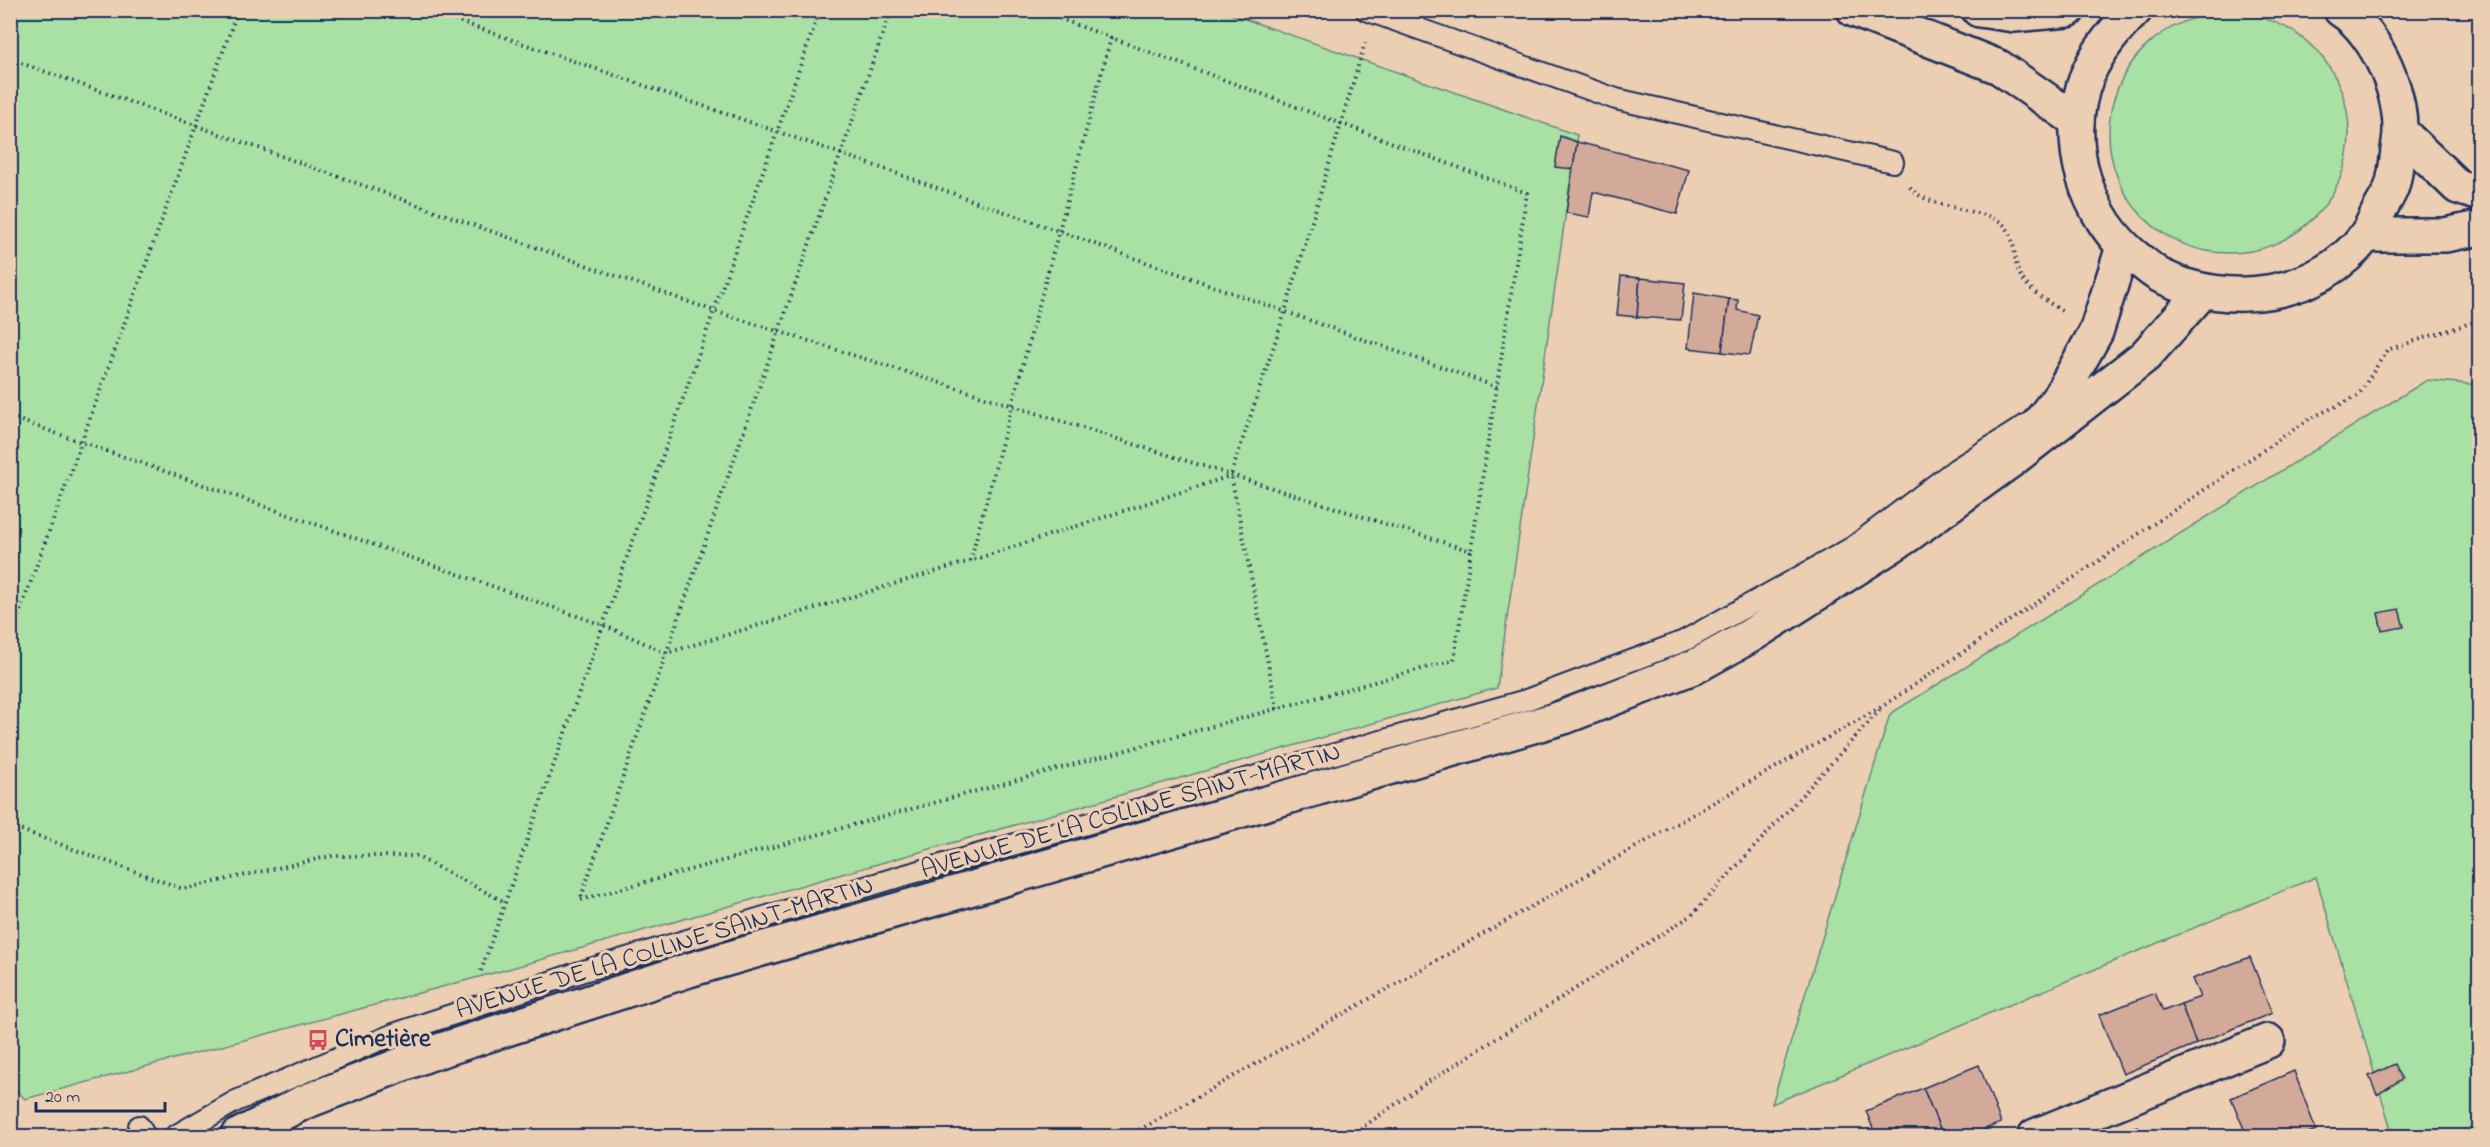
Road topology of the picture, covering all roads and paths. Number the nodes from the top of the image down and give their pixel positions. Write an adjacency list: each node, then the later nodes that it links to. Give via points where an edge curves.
1 (238, 10): 16 (path)
2 (426, 10): 17 (path)
3 (820, 10): 17 (path)
4 (891, 10): 19 (path)
5 (1037, 10): 12 (path)
6 (1854, 10): 14 (street, via 1999,67)
7 (1979, 10): 8 (street, via 2014,15)
8 (2068, 10)
9 (2134, 10): 14 (street, via 2109,37 2087,76)
10 (1370, 12): 15 (path); 20 (lane, via 1616,99)
11 (2346, 12): 18 (street, via 2377,49 2394,89)
12 (1111, 38): 15 (path); 23 (path)
13 (10, 59): 16 (path)
14 (2077, 121): 25 (street, via 2080,166 2095,210)
15 (1340, 124): 28 (path); 32 (path, via 1527,193)
16 (196, 125): 27 (path); 36 (path)
17 (777, 132): 19 (path); 27 (path)
18 (2401, 132): 21 (street, via 2458,187); 24 (street, via 2392,187)
19 (842, 154): 23 (path); 30 (path)
20 (1893, 162): 31 (path, via 1913,192 2002,222 2012,235 2020,275 2030,287)
21 (2480, 194)
22 (2480, 228): 24 (street, via 2445,235)
23 (1058, 231): 28 (path); 33 (path)
24 (2366, 235): 26 (street, via 2333,266 2292,287 2247,296)
25 (2123, 247): 26 (street, via 2159,275); 31 (street, AVENUE DE LA COLLINE SAINT-MARTIN)
26 (2202, 292): 37 (street, AVENUE DE LA COLLINE SAINT-MARTIN, via 2145,356)
27 (714, 311): 30 (path); 41 (path)
28 (1285, 312): 32 (path); 38 (path)
29 (2480, 320): 44 (path, via 2387,350 2358,396 2311,418)
30 (780, 332): 33 (path); 43 (path)
31 (2096, 332): 34 (street, AVENUE DE LA COLLINE SAINT-MARTIN)
32 (1497, 387): 39 (path)
33 (1013, 406): 38 (path); 40 (path)
34 (2049, 410): 37 (street, AVENUE DE LA COLLINE SAINT-MARTIN); 50 (lane, AVENUE DE LA COLLINE SAINT-MARTIN, via 1956,469 1853,547 1684,641 1526,699 580,972 394,1034 236,1101)
35 (10, 417): 36 (path)
36 (82, 442): 41 (path); 42 (path)
37 (2013, 459): 51 (street, AVENUE DE LA COLLINE SAINT-MARTIN, via 1905,537 1750,636 1696,666 1564,717 689,970 426,1055 302,1103)
38 (1231, 475): 39 (path); 40 (path); 45 (path)
39 (1471, 551): 45 (path, via 1454,660)
40 (970, 561): 43 (path)
41 (603, 626): 43 (path); 47 (path)
42 (10, 639)
43 (667, 653): 45 (path, via 580,900)
44 (1884, 706): 52 (path); 53 (path, via 1692,915 1420,1087)
45 (1277, 709)
46 (10, 826): 47 (path, via 183,889 331,856 416,856)
47 (505, 902): 48 (path)
48 (478, 979)
49 (2268, 1041): 54 (street)
50 (175, 1137)
51 (238, 1137)
52 (1129, 1137)
53 (1350, 1137)
54 (2035, 1137)

